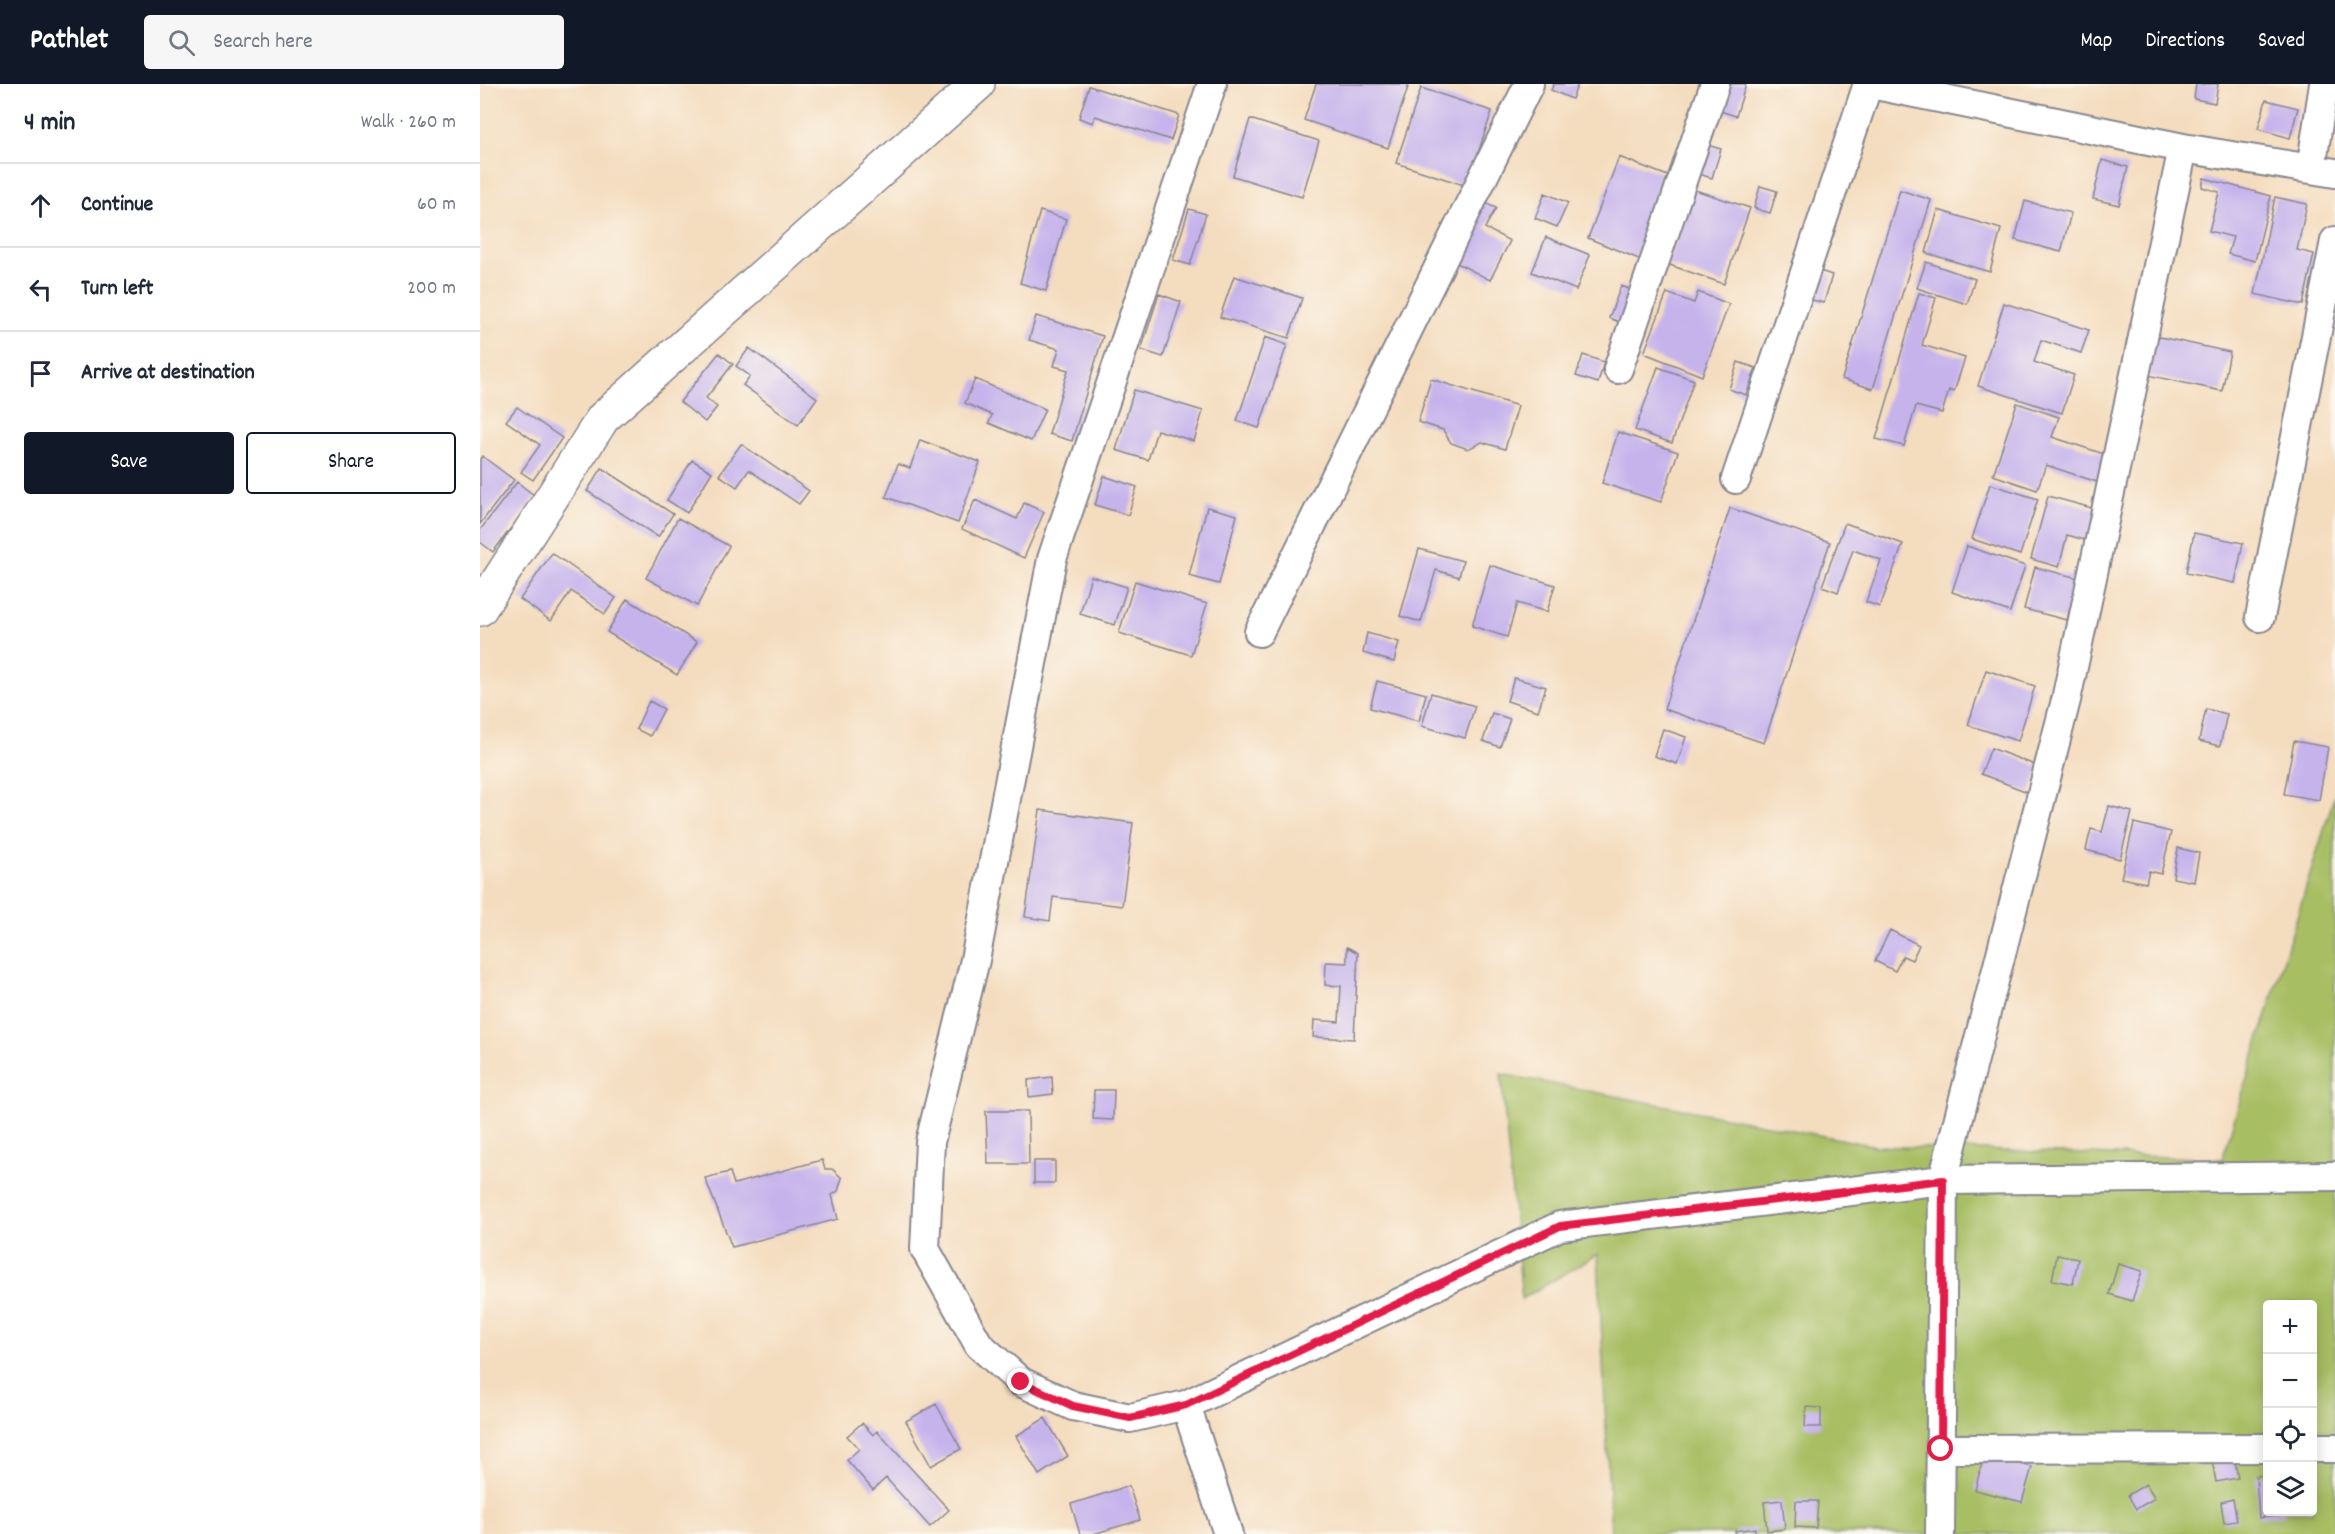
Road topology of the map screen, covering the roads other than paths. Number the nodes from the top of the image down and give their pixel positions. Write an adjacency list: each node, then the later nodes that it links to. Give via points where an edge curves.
1 (978, 84): 13 (street, via 603,418)
2 (1212, 84): 18 (street, via 1052,559 975,960 930,1142 925,1249 980,1345 1021,1382 1073,1406 1130,1418)
3 (1529, 84): 15 (street)
4 (1715, 84): 11 (street)
5 (1870, 84): 7 (street); 12 (street)
6 (2324, 84): 9 (street)
7 (1900, 87): 8 (street)
8 (2183, 148): 9 (street); 17 (street, via 2066,700)
9 (2323, 171)
10 (2335, 241): 14 (street)
11 (1618, 369)
12 (1736, 479)
13 (480, 609)
14 (2260, 617)
15 (1260, 632)
16 (2335, 1176): 17 (street)
17 (1943, 1180): 18 (street, via 1560,1226); 22 (street)
18 (1186, 1405): 23 (street)
19 (2263, 1448): 22 (street)
20 (2317, 1448): 21 (street)
21 (2335, 1448)
22 (1941, 1449): 24 (street)
23 (1228, 1534)
24 (1940, 1534)

